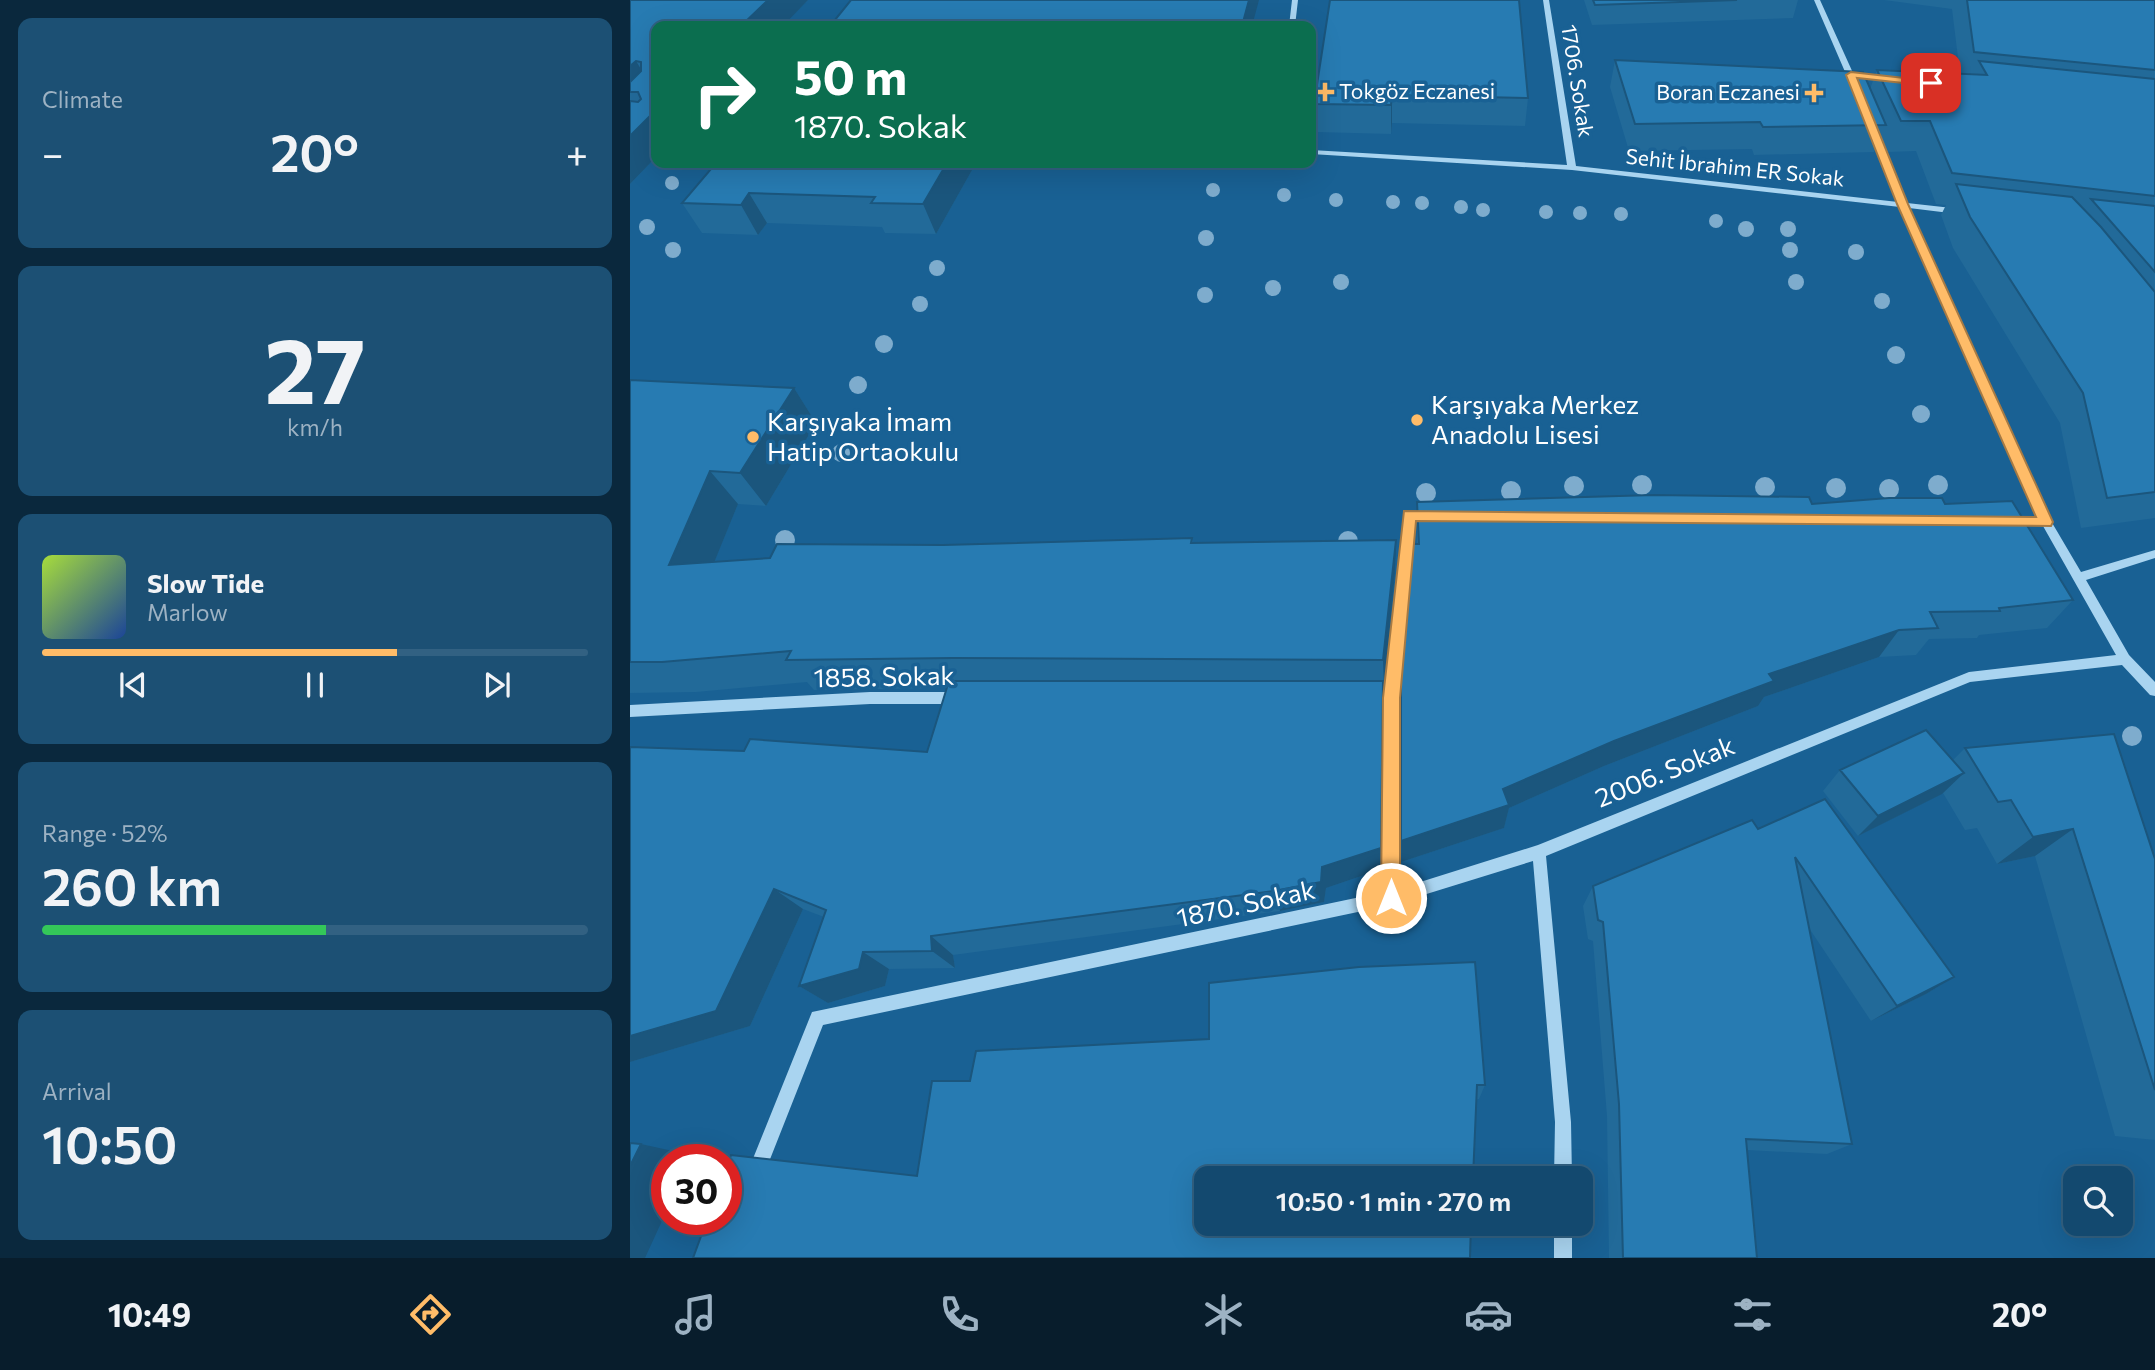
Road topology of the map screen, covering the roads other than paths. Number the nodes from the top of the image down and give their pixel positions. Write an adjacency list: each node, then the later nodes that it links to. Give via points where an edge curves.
1 (1295, 0): 4 (street)
2 (1546, 0): 10 (street, 1706. Sokak)
3 (1817, 0): 5 (street)
4 (1293, 21)
5 (1851, 75): 6 (street); 7 (street)
6 (1904, 80)
7 (1861, 101)
8 (1866, 114): 11 (street)
9 (1316, 152): 10 (street, Sehit İbrahim ER Sokak)
10 (1572, 168): 11 (street, Sehit İbrahim ER Sokak)
11 (1903, 204): 12 (street, Sehit İbrahim ER Sokak); 15 (street)
12 (1967, 212)
13 (1451, 516): 23 (street, via 1410,515 1385,698)
14 (1991, 522): 15 (street)
15 (2046, 522): 17 (street)
16 (2155, 554): 17 (street)
17 (2078, 578): 18 (street)
18 (2125, 659): 19 (street); 22 (street, 2006. Sokak, via 1969,677)
19 (2155, 691)
20 (966, 698): 21 (street, 1858. Sokak, via 870,698)
21 (630, 711)
22 (1539, 852): 23 (street); 24 (street)
23 (1391, 898): 25 (street, 1870. Sokak, via 818,1018)
24 (1563, 1166)
25 (752, 1182)
26 (1563, 1236): 27 (street)
27 (1563, 1258)

